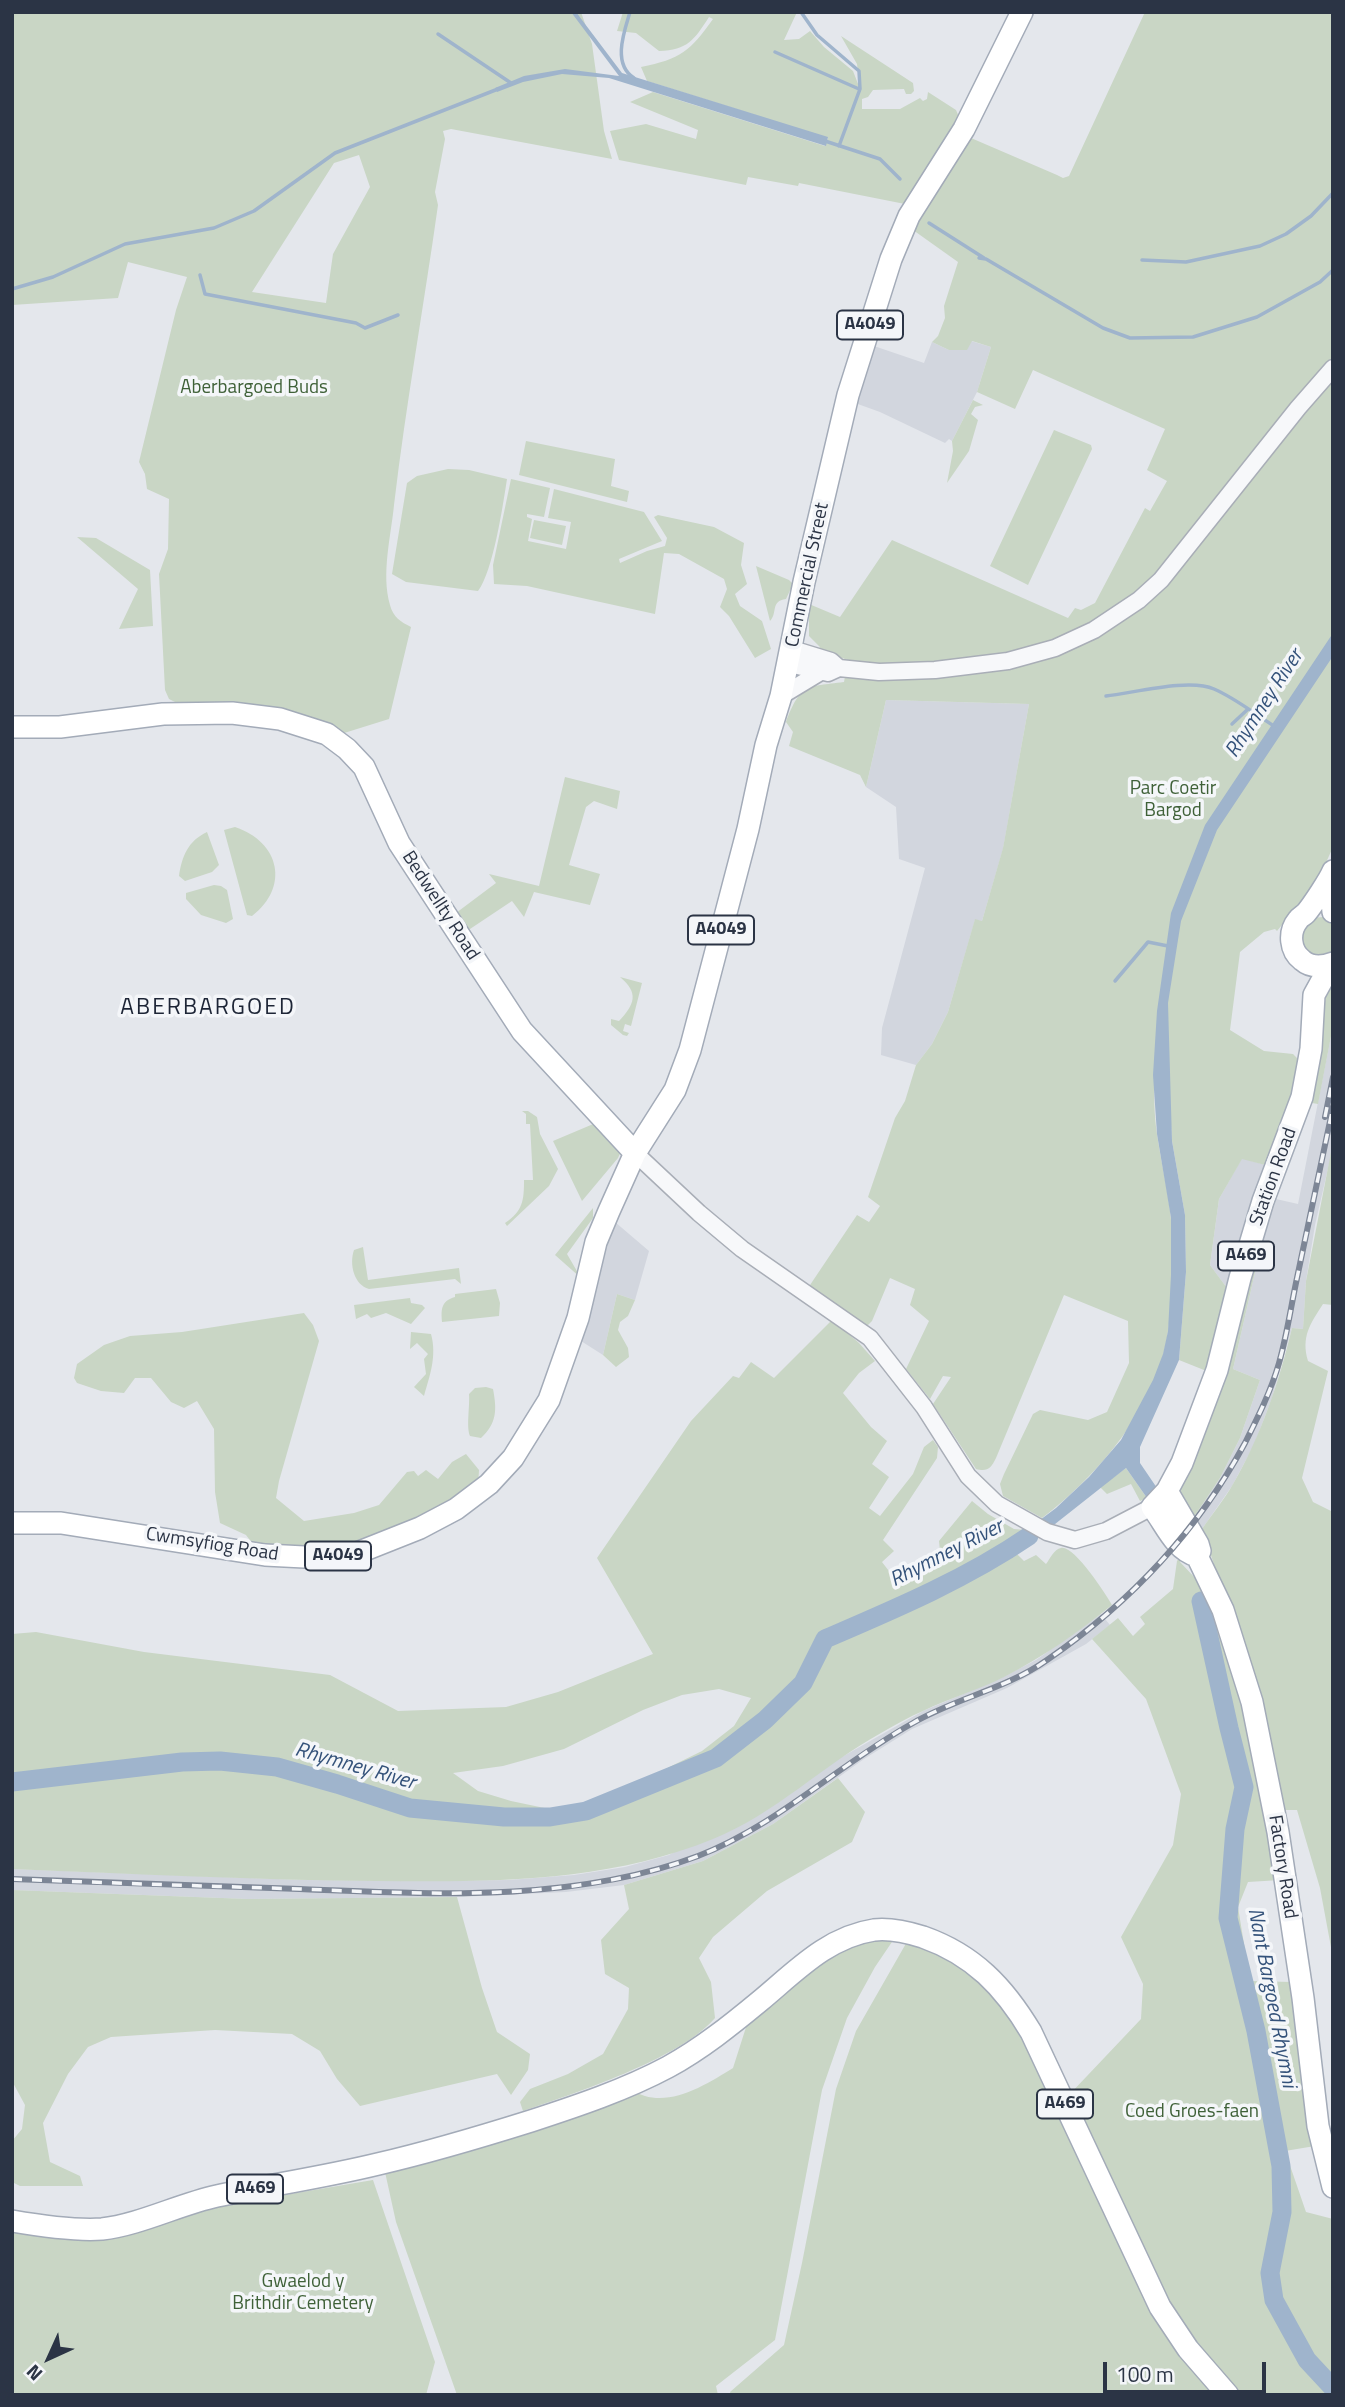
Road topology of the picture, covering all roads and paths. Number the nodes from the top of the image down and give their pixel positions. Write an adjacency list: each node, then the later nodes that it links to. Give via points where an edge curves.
1 (1021, 12): 3 (main road, Commercial Street / A4049, via 964,129 909,216 891,259 848,395)
2 (1333, 368): 4 (street, via 1161,580 1117,616 1072,642 1008,662 879,672)
3 (790, 656): 4 (street, via 831,661); 5 (street); 6 (main road, Commercial Street / A4049)
4 (839, 668): 5 (street)
5 (819, 673): 6 (street)
6 (781, 696): 14 (main road, Commercial Street / A4049, via 690,1050 675,1090)
7 (12, 727): 14 (main road, Bedwellty Road, via 232,713 280,719 327,734 364,767 399,843 522,1031)
8 (1331, 875): 9 (main road, Station Road / A469); 10 (main road, Station Road / A469)
9 (1306, 912): 10 (main road, Station Road / A469); 11 (main road, Station Road / A469, via 1291,936 1293,949)
10 (1333, 913)
11 (1303, 961): 12 (main road, Station Road / A469, via 1312,966); 13 (main road, Station Road / A469)
12 (1332, 964): 13 (main road, Station Road / A469)
13 (1314, 995): 15 (main road, Station Road / A469, via 1302,1097 1255,1227 1217,1370)
14 (635, 1153): 16 (street, Bedwellty Road, via 742,1249 870,1338 924,1407 968,1476 998,1504 1064,1538 1106,1531); 17 (main road, Cwmsyfiog Road / A4049, via 596,1242 578,1318 549,1400 513,1458 456,1509 385,1543 324,1559 265,1555 61,1523)
15 (1167, 1491): 16 (main road, Station Road / A469); 18 (main road, Factory Road, via 1198,1544)
16 (1152, 1507): 18 (main road, Factory Road, via 1171,1536 1187,1553)
17 (12, 1522)
18 (1197, 1556): 19 (main road, Factory Road, via 1223,1611 1252,1702 1282,1860 1318,2126)
19 (1333, 2187)
20 (12, 2221): 21 (main road, A469, via 104,2228 214,2197 377,2165 549,2115 641,2080 691,2053 800,1966 839,1942 875,1930 905,1932 939,1943 976,1964 1021,2015 1160,2307)
21 (1228, 2395)

